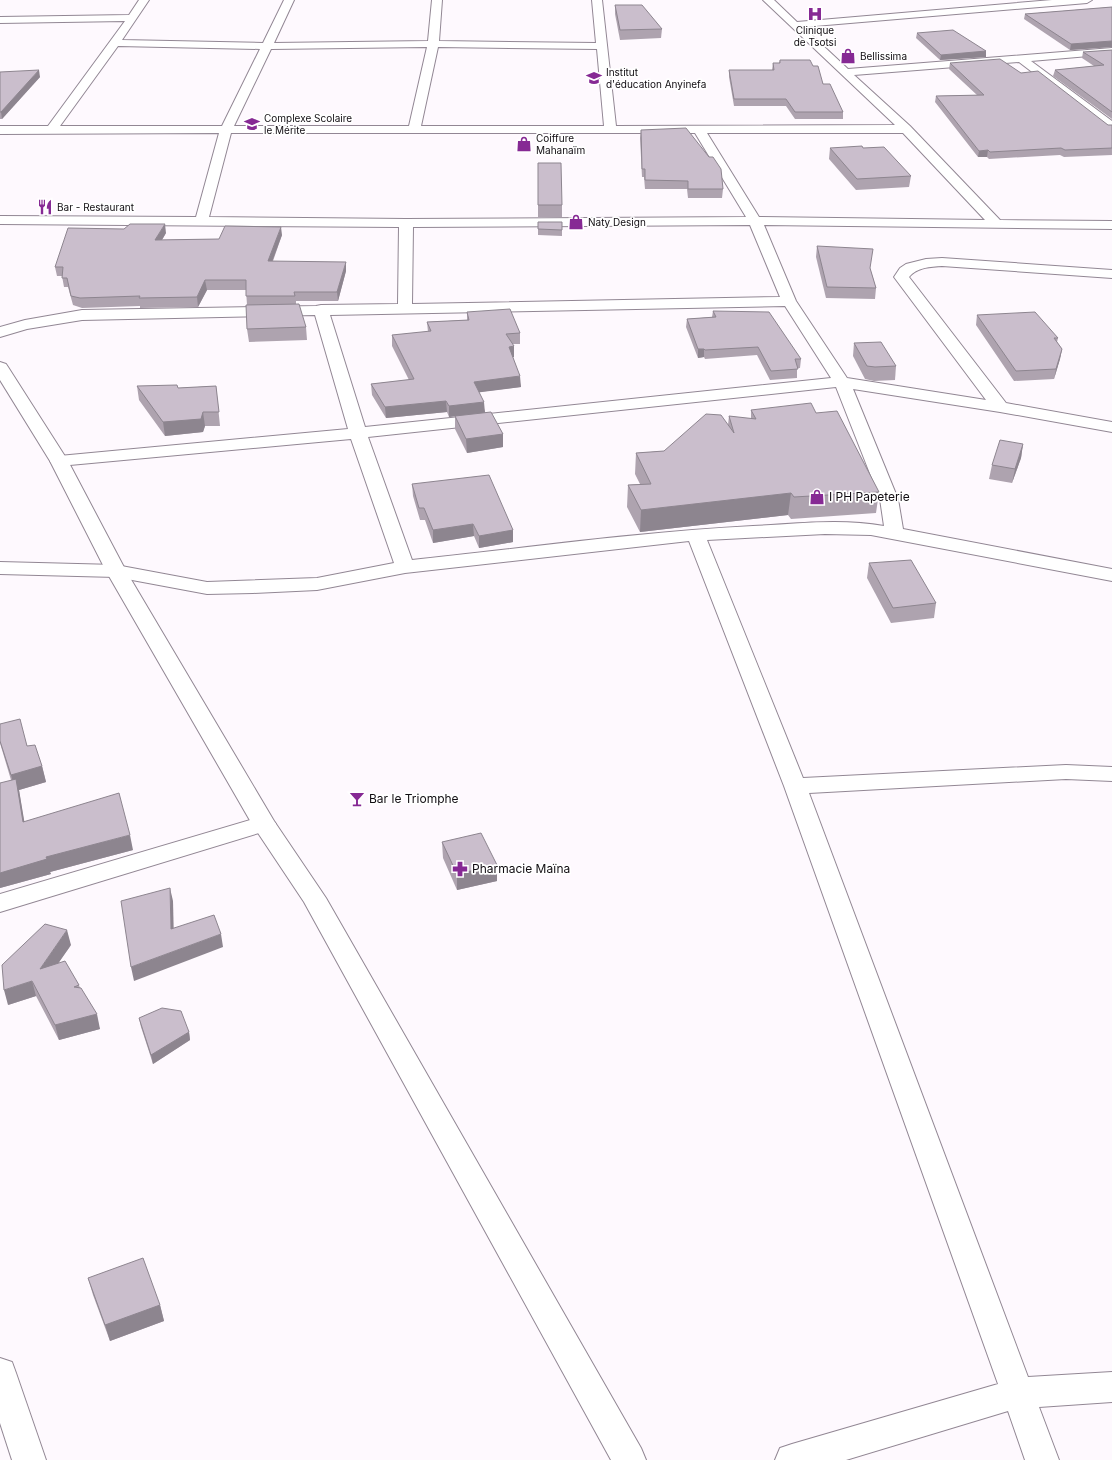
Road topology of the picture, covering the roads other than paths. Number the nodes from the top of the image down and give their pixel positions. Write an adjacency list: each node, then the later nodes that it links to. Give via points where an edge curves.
1 (144, 0): 7 (street)
2 (289, 0): 12 (street)
3 (437, 0): 11 (street)
4 (597, 0): 13 (street)
5 (768, 0): 9 (street)
6 (1087, 0): 9 (street)
7 (131, 18): 8 (street); 10 (street)
8 (0, 20)
9 (796, 25): 16 (street)
10 (115, 43): 12 (street); 23 (street)
11 (433, 44): 12 (street); 13 (street); 18 (street)
12 (267, 46): 24 (street)
13 (601, 46): 19 (street)
14 (1112, 51): 15 (street)
15 (1021, 58): 16 (street); 17 (street)
16 (846, 72): 21 (street)
17 (1112, 127)
18 (414, 129): 19 (street); 24 (street)
19 (610, 129): 20 (street)
20 (699, 129): 21 (street); 26 (street)
21 (906, 129): 29 (street)
22 (0, 130): 23 (street)
23 (51, 130): 24 (street)
24 (226, 130): 27 (street)
25 (0, 220): 27 (street)
26 (755, 221): 28 (street); 29 (street); 32 (street)
27 (201, 222): 28 (street)
28 (406, 223): 33 (street)
29 (997, 224): 30 (street)
30 (1112, 225)
31 (1112, 274): 38 (street, via 956,262 931,263 905,270 901,277)
32 (789, 301): 33 (street); 37 (street)
33 (405, 307): 34 (street)
34 (321, 310): 35 (street, via 82,315); 40 (street)
35 (0, 332)
36 (0, 367): 41 (street)
37 (842, 382): 38 (street); 40 (street); 42 (street, via 889,499)
38 (1000, 407): 39 (street)
39 (1112, 427)
40 (358, 433): 41 (street); 44 (street)
41 (59, 461): 46 (street)
42 (894, 533): 43 (street, via 871,529 825,528); 47 (street)
43 (696, 535): 44 (street); 49 (street)
44 (405, 567): 46 (street, via 317,584 207,588)
45 (0, 568): 46 (street)
46 (116, 572): 50 (street)
47 (1112, 575)
48 (1112, 774): 49 (street, via 1066,772)
49 (795, 786): 54 (street)
50 (264, 824): 51 (street); 56 (street, via 314,898)
51 (0, 903)
52 (0, 1373): 55 (street)
53 (1112, 1387): 54 (street)
54 (1018, 1393): 57 (street); 58 (street)
55 (29, 1460)
56 (629, 1460)
57 (792, 1460)
58 (1042, 1460)

